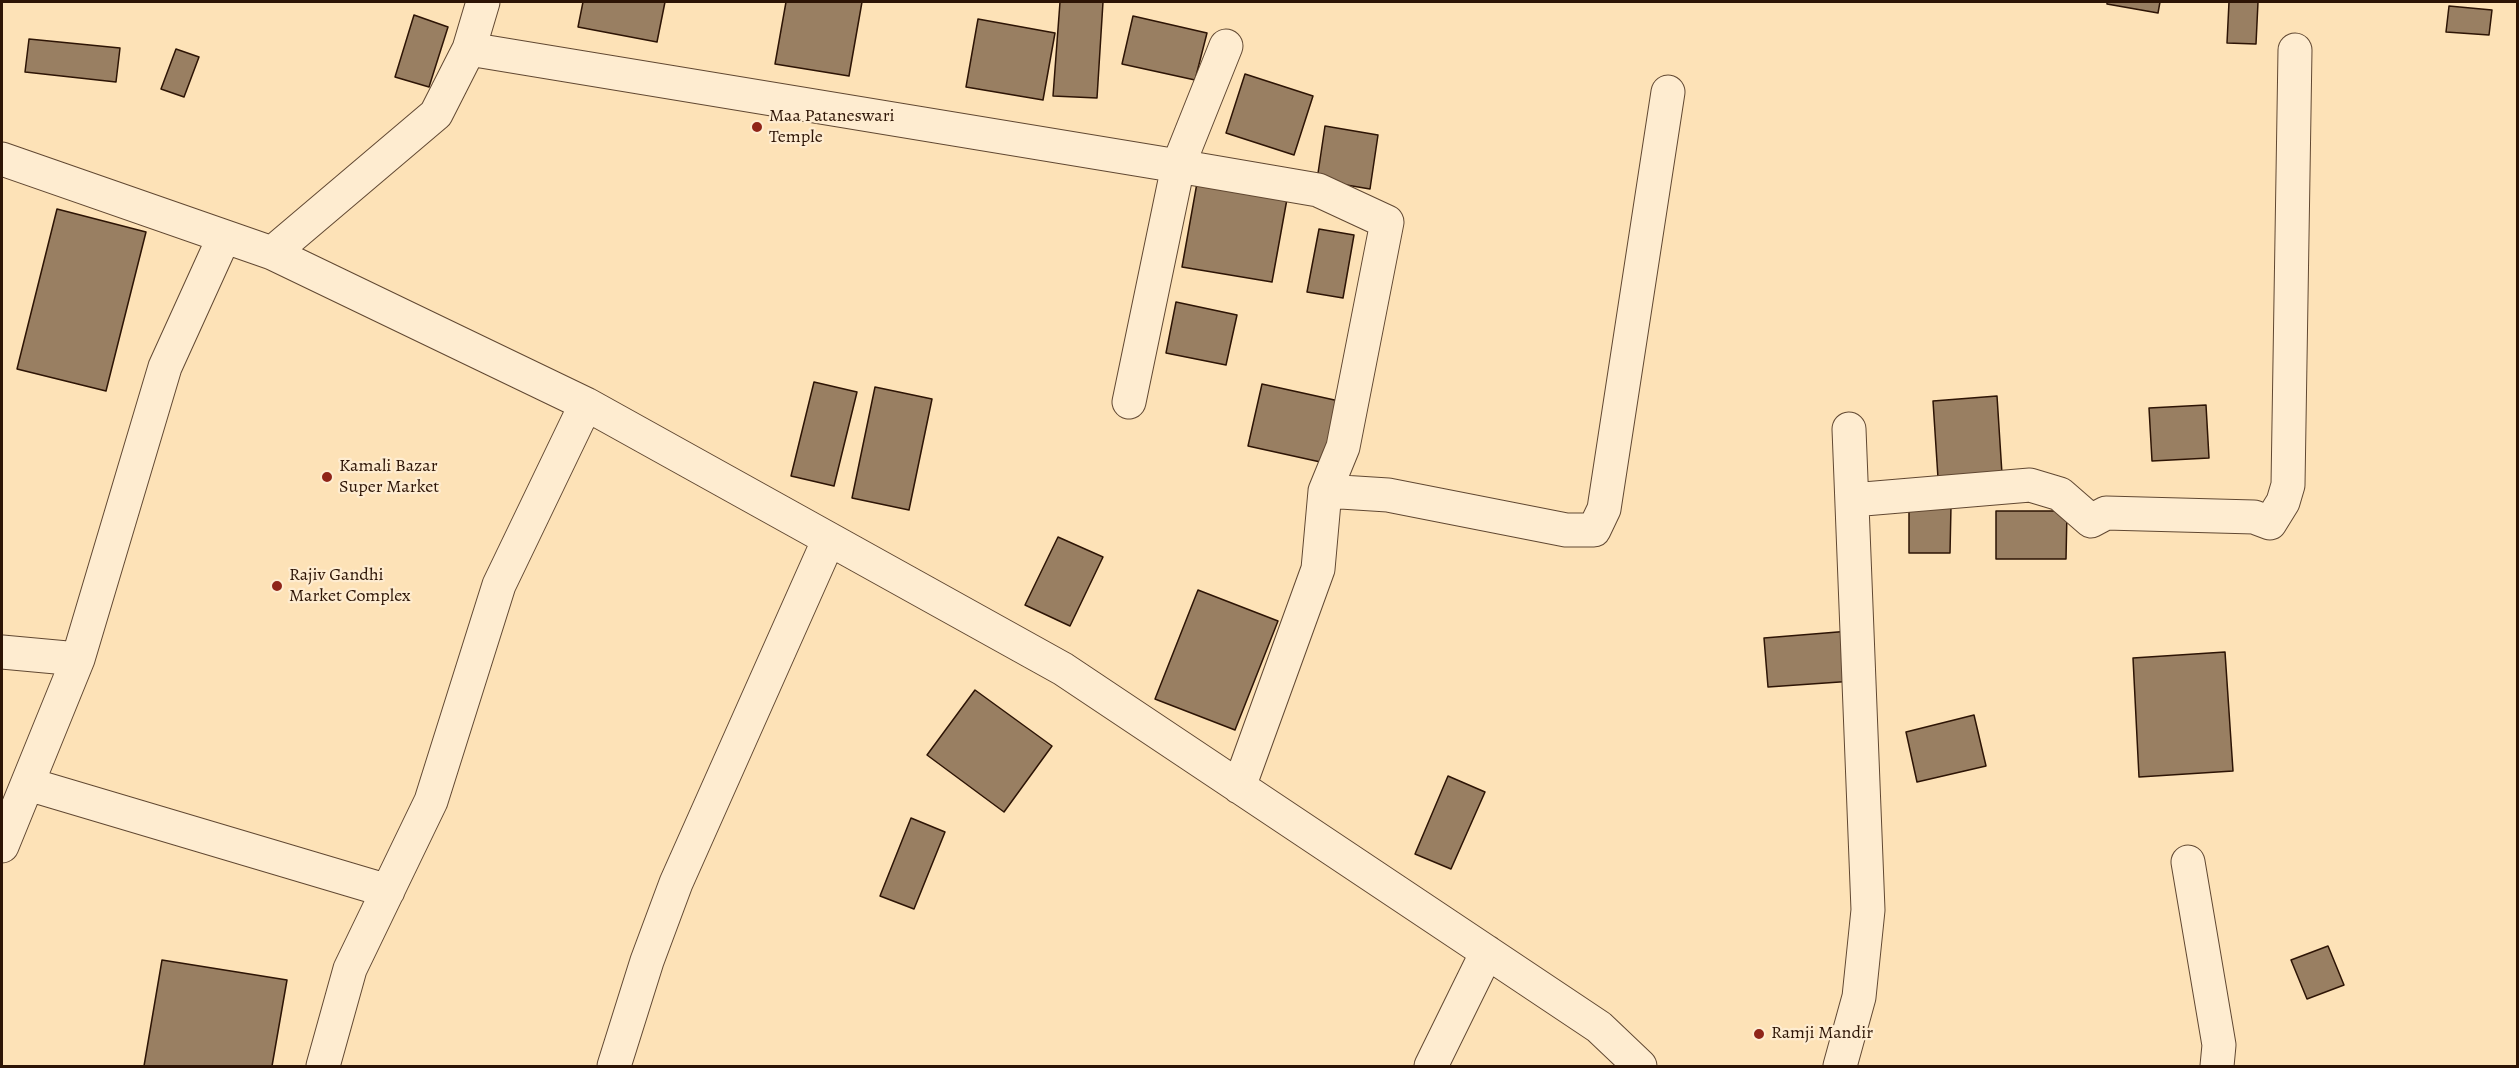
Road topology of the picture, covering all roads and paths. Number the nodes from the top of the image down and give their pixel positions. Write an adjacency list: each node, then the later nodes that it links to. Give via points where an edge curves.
1 (483, 2): 3 (street)
2 (1226, 46): 7 (street)
3 (469, 49): 7 (street); 9 (street, via 436,114)
4 (2295, 50): 14 (street, via 2288,485 2270,523 2254,517 2106,513 2091,521 2060,494 2030,485)
5 (1668, 92): 13 (street, via 1604,509 1594,530 1566,530 1388,495)
6 (2, 159): 8 (street)
7 (1178, 166): 10 (street); 13 (street, via 1318,190 1387,222 1343,447)
8 (224, 237): 9 (street); 17 (street, via 165,367)
9 (272, 253): 11 (street)
10 (1129, 402)
11 (586, 404): 15 (street); 22 (street, via 499,585 431,801)
12 (1849, 429): 14 (street)
13 (1325, 491): 19 (street, via 1318,569)
14 (1852, 500): 28 (street, via 1868,910 1859,997)
15 (829, 539): 19 (street, via 1063,669); 25 (street, via 676,883)
16 (2, 652): 17 (street)
17 (78, 659): 18 (street)
18 (28, 784): 20 (street); 22 (street)
19 (1239, 787): 23 (street)
20 (2, 846)
21 (2188, 862): 29 (street, via 2219,1045)
22 (388, 891): 24 (street, via 350,969)
23 (1487, 952): 26 (street); 27 (street, via 1599,1027)
24 (323, 1066)
25 (614, 1066)
26 (1431, 1066)
27 (1640, 1066)
28 (1840, 1066)
29 (2217, 1066)

